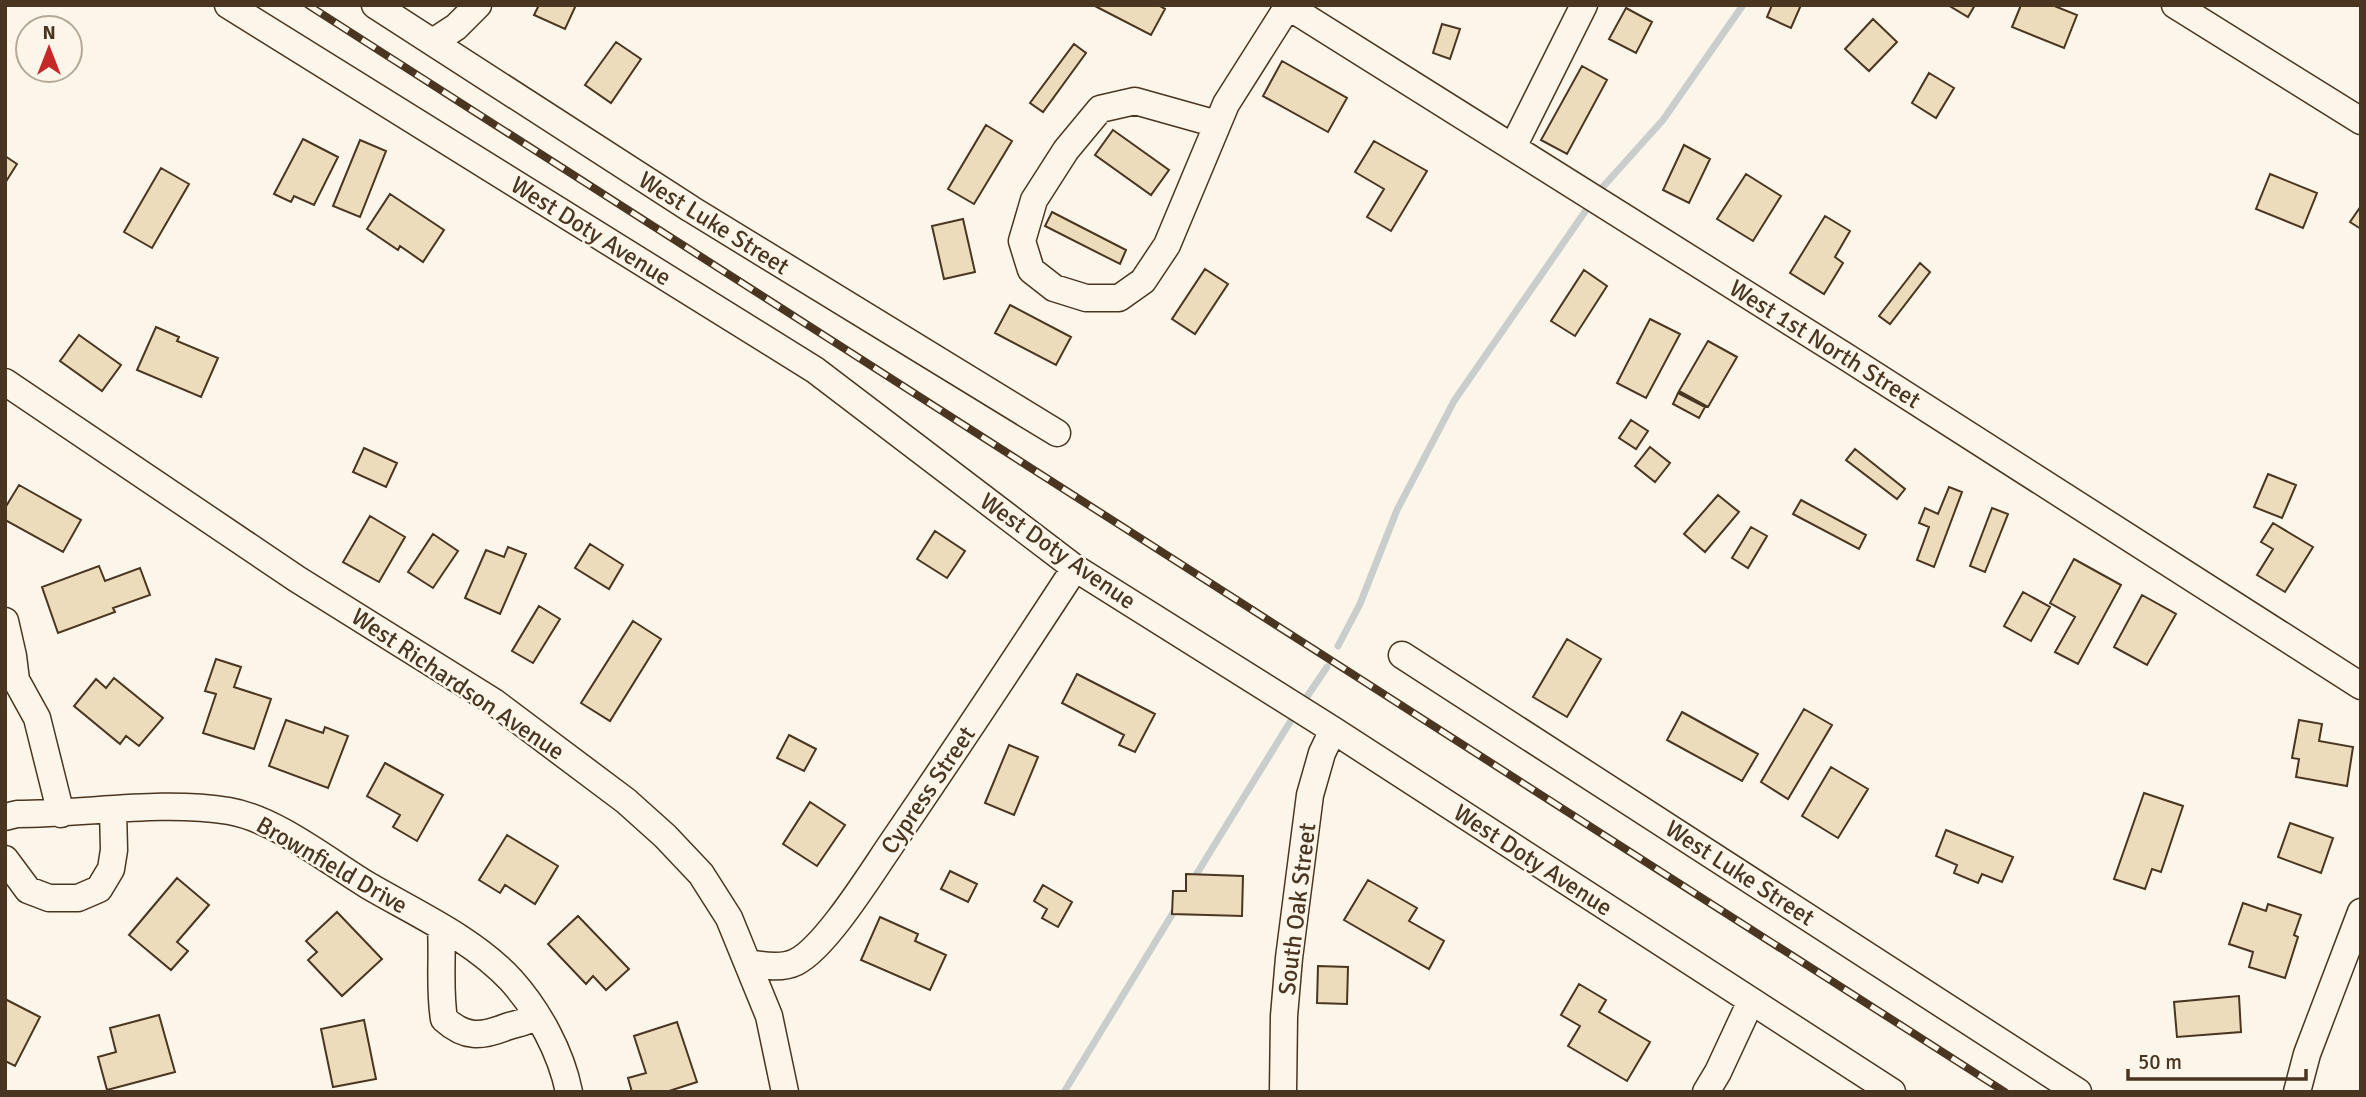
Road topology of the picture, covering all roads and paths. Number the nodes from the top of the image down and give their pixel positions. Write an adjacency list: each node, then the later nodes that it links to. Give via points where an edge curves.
1 (228, 5): 13 (street, West Doty Avenue, via 815,370)
2 (375, 5): 7 (street, West Luke Street)
3 (478, 5): 7 (street)
4 (1584, 5): 10 (street)
5 (2175, 5): 8 (street)
6 (1287, 6): 9 (street); 10 (street, West 1st North Street)
7 (432, 42): 12 (street, West Luke Street, via 773,261)
8 (2361, 121)
9 (1217, 124): 9 (street, via 1167,245 1143,281 1119,298 1086,298 1054,288 1031,270 1022,241 1034,200 1100,109 1135,101)
10 (1513, 147): 16 (street, West 1st North Street)
11 (5, 382): 25 (street, West Richardson Avenue, via 298,579 494,702 626,801 701,874 729,918)
12 (1057, 433)
13 (1076, 568): 18 (street, West Doty Avenue); 25 (street, Cypress Street, via 823,939 795,963)
14 (5, 621): 17 (street)
15 (1402, 655): 33 (street, West Luke Street)
16 (2361, 686)
17 (15, 695): 20 (street, via 37,718)
18 (1333, 730): 26 (street, West Doty Avenue); 30 (street, South Oak Street, via 1310,795 1289,958)
19 (113, 810): 20 (street, Brownfield Drive); 22 (street, via 111,869 99,889 78,898 49,898 28,890); 24 (street, Brownfield Drive, via 188,807 252,818 292,837)
20 (61, 814): 21 (street, Brownfield Drive)
21 (5, 817)
22 (5, 859)
23 (2361, 912): 34 (street)
24 (441, 928): 27 (street, Brownfield Drive, via 496,966); 27 (street, via 444,1019 456,1030 493,1034)
25 (749, 963): 29 (street, West Richardson Avenue, via 769,1016)
26 (1751, 1001): 31 (street); 32 (street, West Doty Avenue)
27 (537, 1016): 28 (street, Brownfield Drive, via 558,1054)
28 (569, 1092)
29 (785, 1092)
30 (1283, 1092)
31 (1706, 1092)
32 (1892, 1092)
33 (2078, 1092)
34 (2297, 1092)

